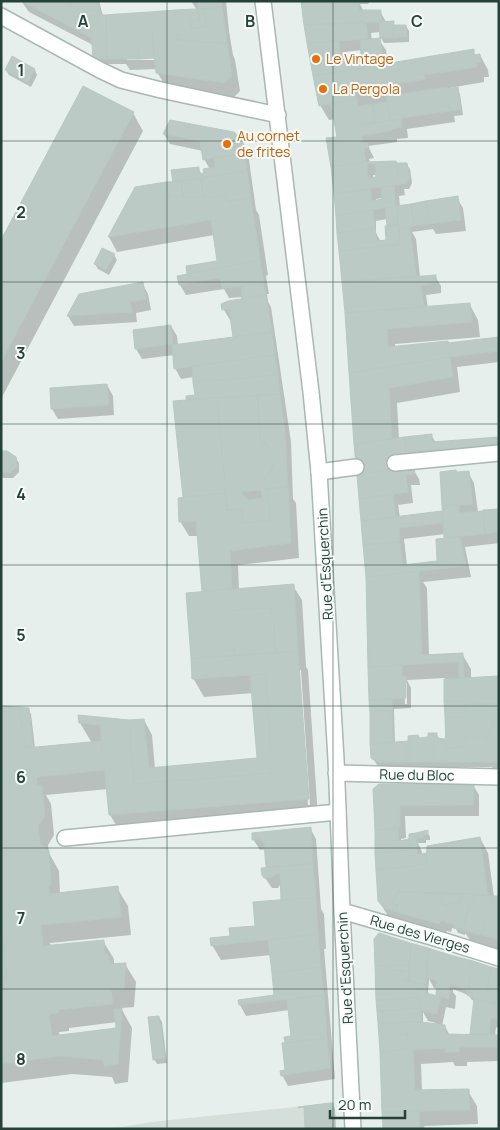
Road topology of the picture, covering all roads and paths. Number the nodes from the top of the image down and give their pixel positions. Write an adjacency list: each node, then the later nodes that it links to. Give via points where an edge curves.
1 (263, 1): 3 (street, Rue d'Esquerchin)
2 (1, 16): 3 (street, via 121,80)
3 (278, 115): 7 (street, Rue d'Esquerchin)
4 (499, 453): 5 (street)
5 (394, 464)
6 (356, 467): 7 (street)
7 (319, 472): 8 (street, Rue d'Esquerchin)
8 (336, 774): 9 (street, Rue du Bloc); 10 (street, Rue d'Esquerchin)
9 (499, 777)
10 (338, 812): 11 (street); 12 (street, Rue d'Esquerchin)
11 (65, 838)
12 (342, 911): 13 (street, Rue des Vierges); 14 (street, Rue d'Esquerchin)
13 (499, 958)
14 (353, 1129)

